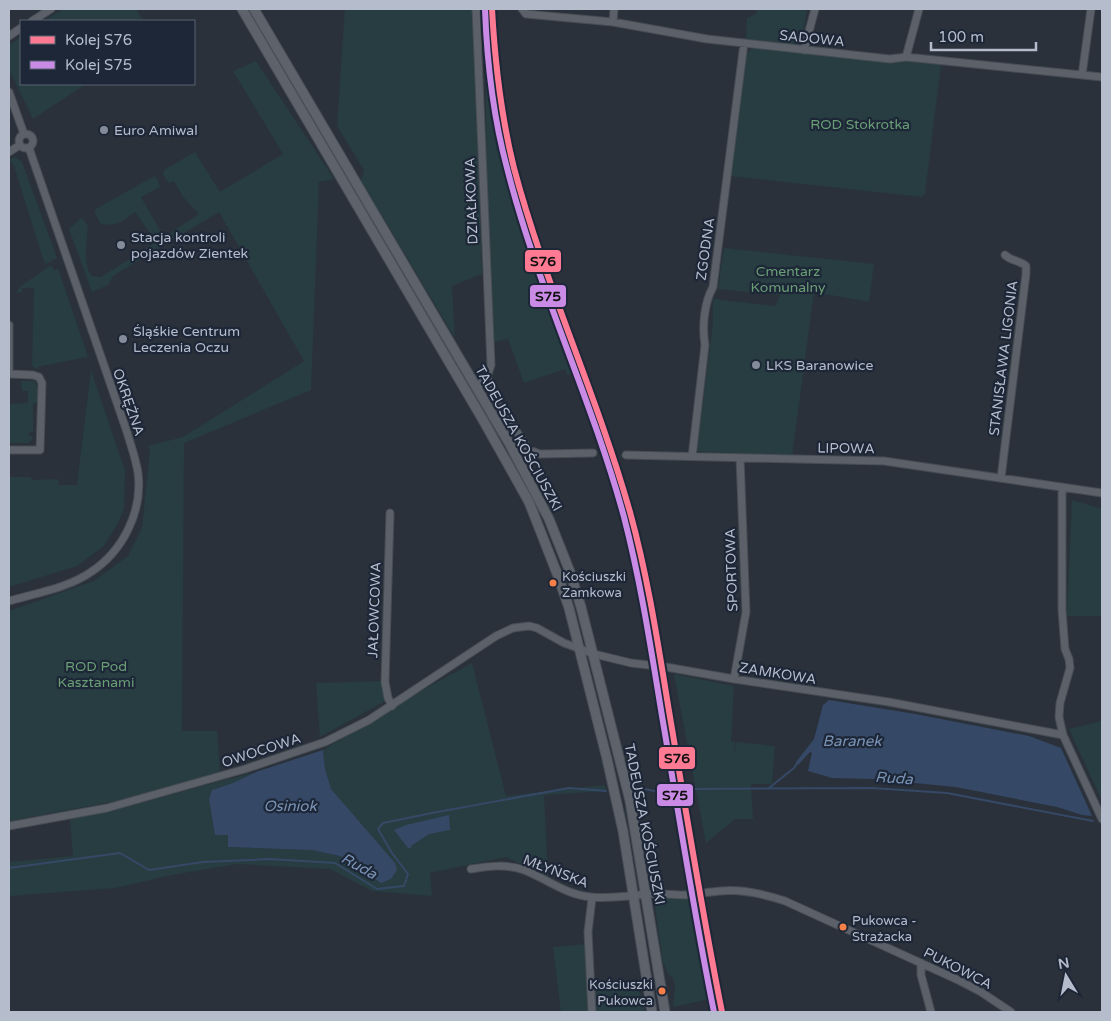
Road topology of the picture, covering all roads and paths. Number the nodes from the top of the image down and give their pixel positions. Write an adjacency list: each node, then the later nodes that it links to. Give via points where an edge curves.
1 (51, 9): 10 (street)
2 (242, 9): 40 (main road, TADEUSZA KOŚCIUSZKI, via 524,491 558,576)
3 (254, 9): 28 (main road, TADEUSZA KOŚCIUSZKI)
4 (476, 9): 27 (street, DZIAŁKOWA, via 491,365)
5 (522, 9): 11 (street, SADOWA, via 526,14)
6 (614, 9): 11 (street)
7 (815, 9): 15 (street)
8 (919, 9): 16 (street)
9 (1091, 9): 17 (street)
10 (34, 20)
11 (613, 22): 14 (street, SADOWA, via 707,39)
12 (20, 29): 13 (street)
13 (9, 36)
14 (744, 42): 15 (street, SADOWA); 32 (street, ZGODNA, via 713,287 703,332 705,345)
15 (804, 50): 16 (street, SADOWA, via 890,59)
16 (906, 57): 17 (street, SADOWA)
17 (1082, 75): 18 (street, SADOWA)
18 (1102, 77)
19 (9, 92): 20 (street)
20 (24, 134): 21 (street, via 20,136); 22 (street, via 33,139)
21 (20, 145): 22 (street); 23 (street)
22 (29, 148): 38 (street, OKRĘŻNA, via 127,432 137,466 139,490 125,536 113,553 91,572)
23 (9, 152)
24 (1005, 255): 34 (street, STANISŁAWA LIGONIA, via 1008,259 1022,262 1026,266 1026,274)
25 (9, 325): 26 (street)
26 (9, 374): 29 (street, via 33,375 42,383 40,450)
27 (487, 376): 28 (street); 30 (street, via 498,404 529,450 540,454)
28 (476, 387): 41 (main road, TADEUSZA KOŚCIUSZKI, via 549,519 570,572)
29 (9, 450)
30 (593, 453)
31 (626, 455): 32 (street, LIPOWA)
32 (692, 457): 33 (street, LIPOWA)
33 (740, 458): 34 (street, LIPOWA, via 884,461); 42 (street, SPORTOWA, via 746,612)
34 (1001, 478): 35 (street, LIPOWA)
35 (1062, 488): 36 (street, LIPOWA); 44 (street, via 1062,610 1070,668 1060,703)
36 (1102, 493)
37 (390, 513): 43 (street, JAŁOWCOWA, via 385,682)
38 (9, 602)
39 (496, 636): 40 (street, ZAMKOWA, via 513,628 529,626); 43 (street, OWOCOWA)
40 (579, 648): 41 (street, ZAMKOWA); 49 (main road, TADEUSZA KOŚCIUSZKI, via 616,798)
41 (594, 654): 42 (street, ZAMKOWA, via 630,663); 48 (main road, TADEUSZA KOŚCIUSZKI, via 630,801)
42 (734, 679): 44 (street, ZAMKOWA, via 889,702)
43 (392, 706): 46 (street, OWOCOWA, via 332,739 244,770 107,808)
44 (1062, 735): 45 (street)
45 (1102, 819)
46 (9, 826)
47 (471, 869): 50 (street, MŁYŃSKA, via 508,866 556,887)
48 (646, 894): 49 (street, PUKOWCA); 51 (street, PUKOWCA, via 687,895 723,891 762,894); 55 (main road, TADEUSZA KOŚCIUSZKI)
49 (633, 896): 50 (street, MŁYŃSKA); 54 (main road, TADEUSZA KOŚCIUSZKI)
50 (592, 898): 53 (street, via 588,932)
51 (921, 962): 52 (street, PUKOWCA); 56 (street)
52 (1000, 1004): 57 (street); 58 (street, PUKOWCA)
53 (592, 1012)
54 (652, 1012)
55 (665, 1012)
56 (930, 1012)
57 (994, 1012)
58 (1011, 1012)

